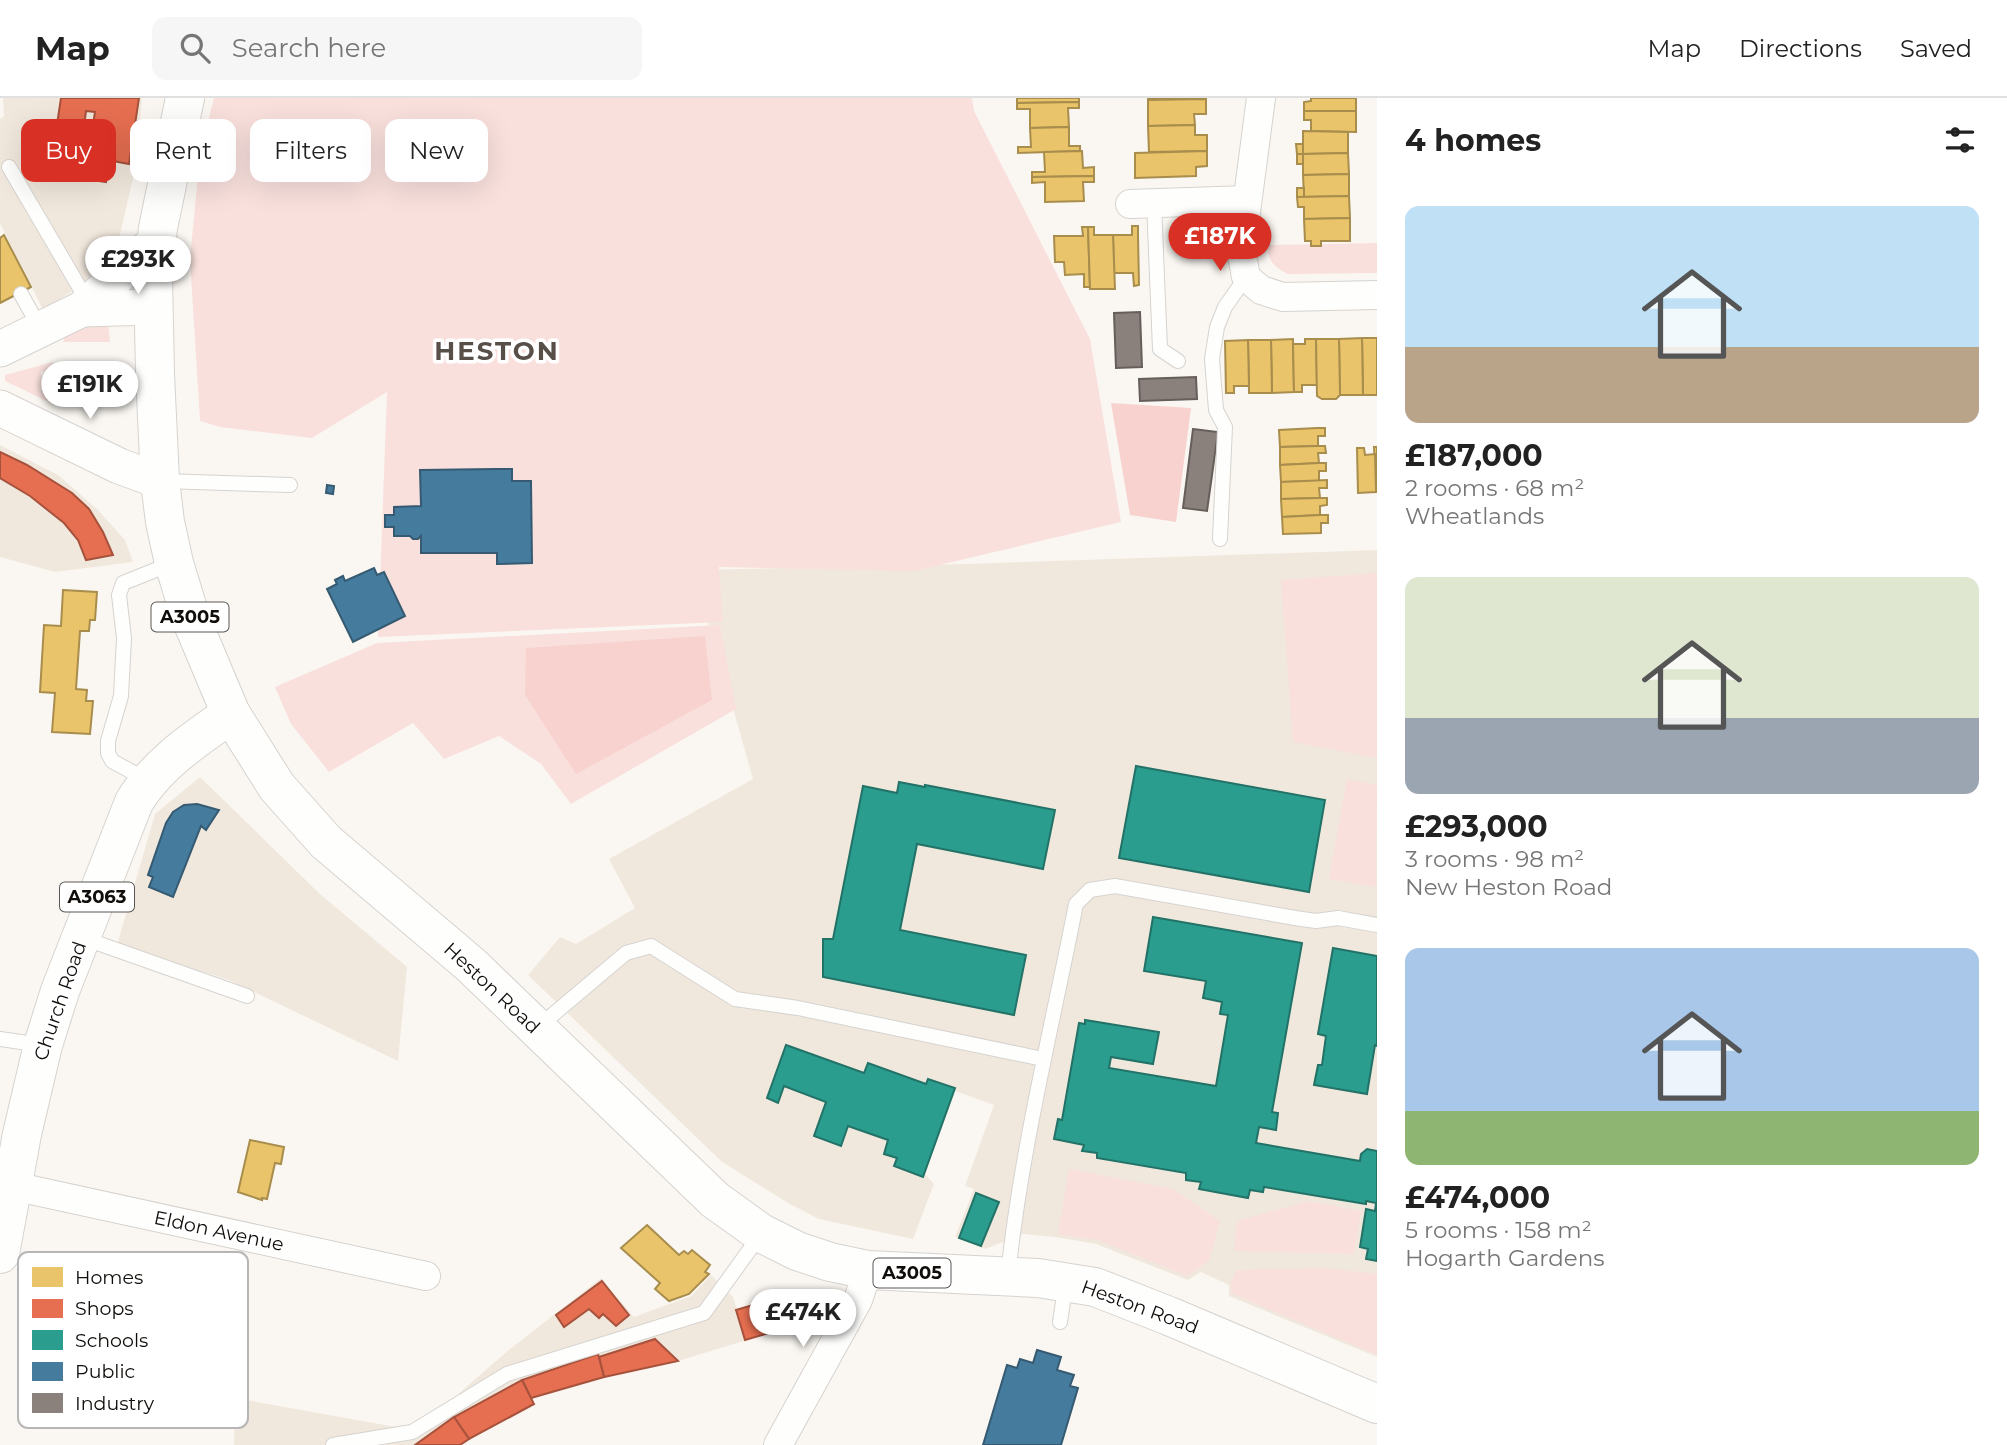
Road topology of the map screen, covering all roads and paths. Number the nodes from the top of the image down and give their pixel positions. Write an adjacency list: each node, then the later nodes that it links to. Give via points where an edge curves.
1 (185, 98): 6 (main road, Heston Road / A3005)
2 (1261, 98): 4 (street)
3 (9, 167): 10 (lane)
4 (1247, 201): 5 (street); 7 (street, via 1241,250)
5 (1142, 204): 14 (lane, via 1160,349)
6 (155, 242): 10 (street); 11 (main road, Heston Road / A3005)
7 (1246, 277): 9 (street, via 1261,290 1283,298); 18 (lane, via 1217,327 1212,359 1216,410 1225,427)
8 (21, 294): 12 (lane)
9 (1377, 295)
10 (88, 307): 11 (street); 12 (street)
11 (154, 307): 16 (main road, Heston Road / A3005)
12 (41, 331): 13 (street)
13 (0, 349)
14 (1178, 361)
15 (0, 408): 16 (street)
16 (160, 481): 17 (lane); 19 (main road, Heston Road / A3005)
17 (290, 485)
18 (1220, 539)
19 (174, 562): 20 (main road, Heston Road / A3005, via 191,619); 21 (lane, via 123,583 119,595 124,638 121,695 108,753 112,761)
20 (231, 714): 21 (main road, Church Road / A3063); 25 (main road, Heston Road / A3005, via 277,787 326,842 471,965)
21 (148, 780): 23 (main road, Church Road / A3063, via 134,802)
22 (1377, 925): 28 (lane, via 1338,918 1295,918 1115,886 1090,890 1076,904)
23 (81, 938): 24 (lane); 27 (main road, Church Road / A3063)
24 (247, 996)
25 (536, 1029): 28 (lane, via 626,953 651,946 735,999); 30 (main road, Heston Road / A3005, via 715,1200)
26 (0, 1039): 27 (lane)
27 (43, 1045): 29 (main road, Church Road / A3063)
28 (1044, 1059): 34 (lane)
29 (6, 1184): 31 (main road, Church Road / A3063); 33 (street, Eldon Avenue)
30 (761, 1233): 32 (main road, Heston Road / A3005, via 797,1251); 38 (lane, via 704,1313 507,1374 412,1432)
31 (0, 1254)
32 (868, 1270): 34 (main road, Heston Road / A3005); 39 (street, via 859,1300)
33 (426, 1276)
34 (1008, 1277): 35 (main road, Heston Road / A3005)
35 (1066, 1281): 36 (lane); 37 (main road, Heston Road / A3005, via 1169,1315)
36 (1060, 1322)
37 (1377, 1404)
38 (333, 1445)
39 (778, 1445)

